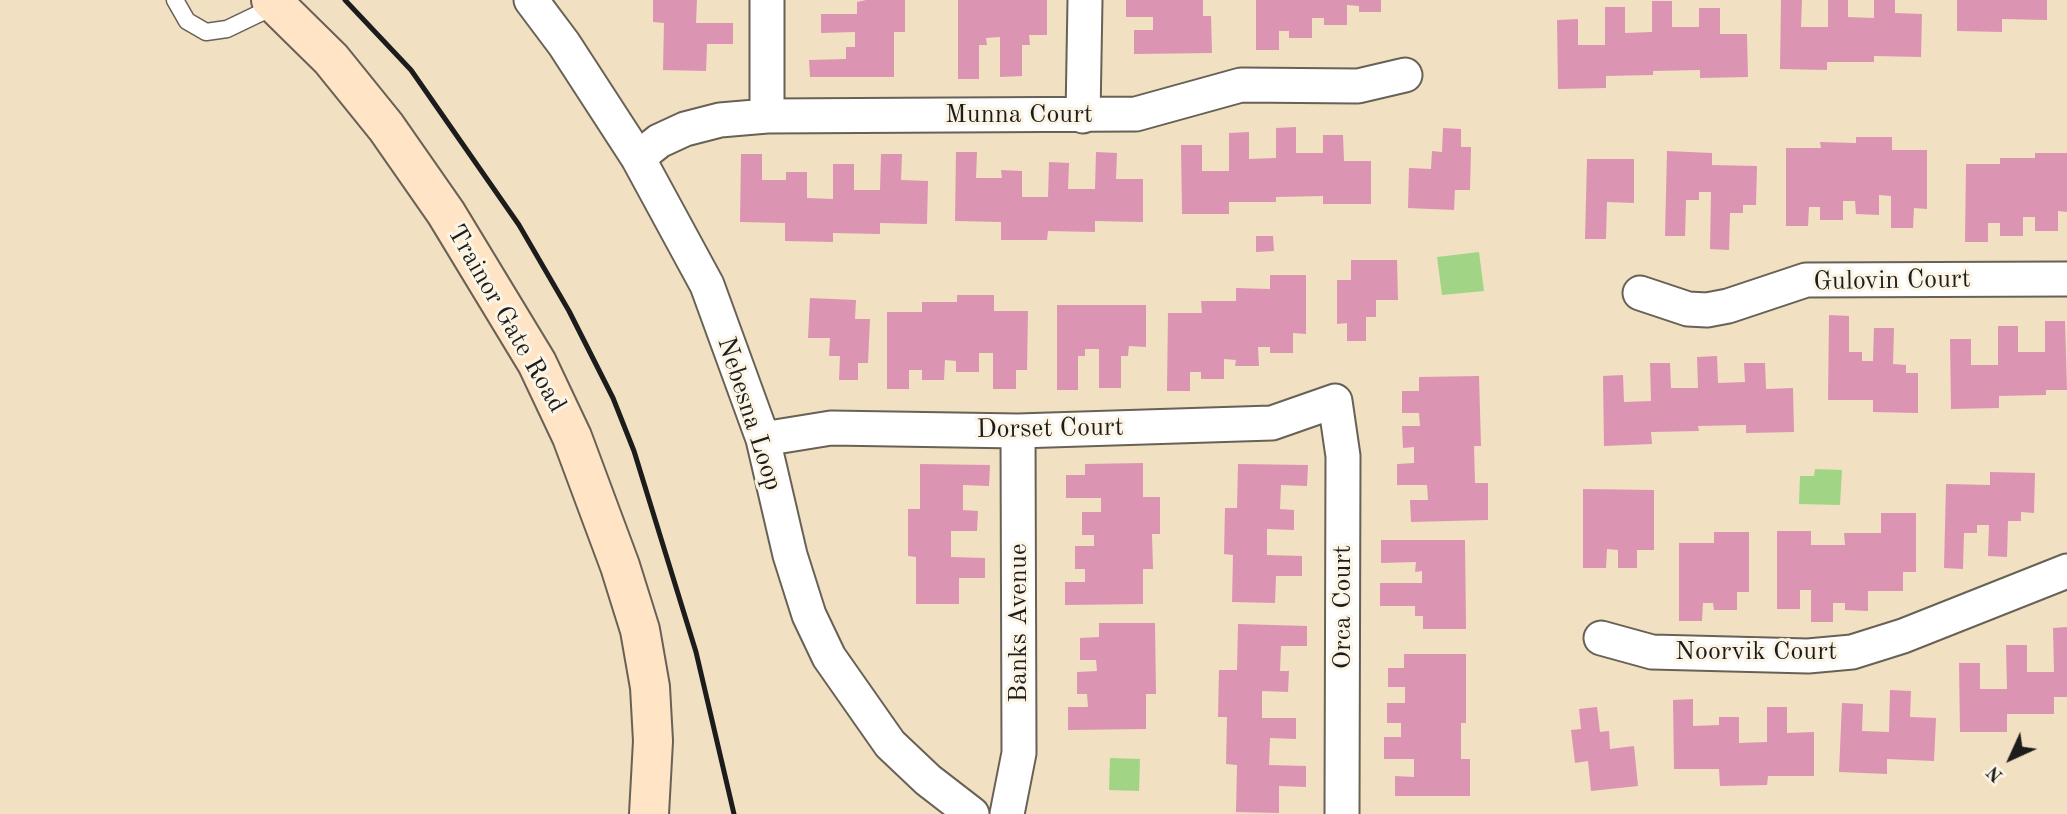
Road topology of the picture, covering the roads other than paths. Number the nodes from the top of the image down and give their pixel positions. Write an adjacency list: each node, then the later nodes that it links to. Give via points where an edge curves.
1 (175, 0): 5 (lane, via 187,21 205,32 227,29)
2 (531, 0): 9 (street, Nebesna Loop)
3 (767, 0): 7 (street)
4 (1085, 0): 8 (street)
5 (274, 2): 17 (main road, Trainor Gate Road, via 331,59 446,213 537,363 572,437 640,630 653,741)
6 (1405, 75): 8 (street, Munna Court, via 1358,86 1241,85 1136,114)
7 (767, 116): 8 (street, Munna Court); 9 (street, Munna Court, via 685,129)
8 (1083, 116)
9 (638, 158): 14 (street, Nebesna Loop, via 707,285)
10 (2067, 279): 11 (street, Gulovin Court, via 1806,280 1707,310 1688,309)
11 (1640, 293)
12 (1335, 401): 13 (street, Dorset Court, via 1272,423); 20 (street, Orca Court, via 1343,456)
13 (1018, 430): 14 (street, Dorset Court, via 831,428); 19 (street, Banks Avenue, via 1019,753)
14 (763, 439): 18 (street, Nebesna Loop, via 790,555 809,615 829,657 890,744)
15 (2067, 571): 16 (street, Noorvik Court, via 1852,652 1808,656 1652,652)
16 (1601, 638)
17 (649, 814)
18 (972, 814)
19 (1007, 814)
20 (1342, 814)

